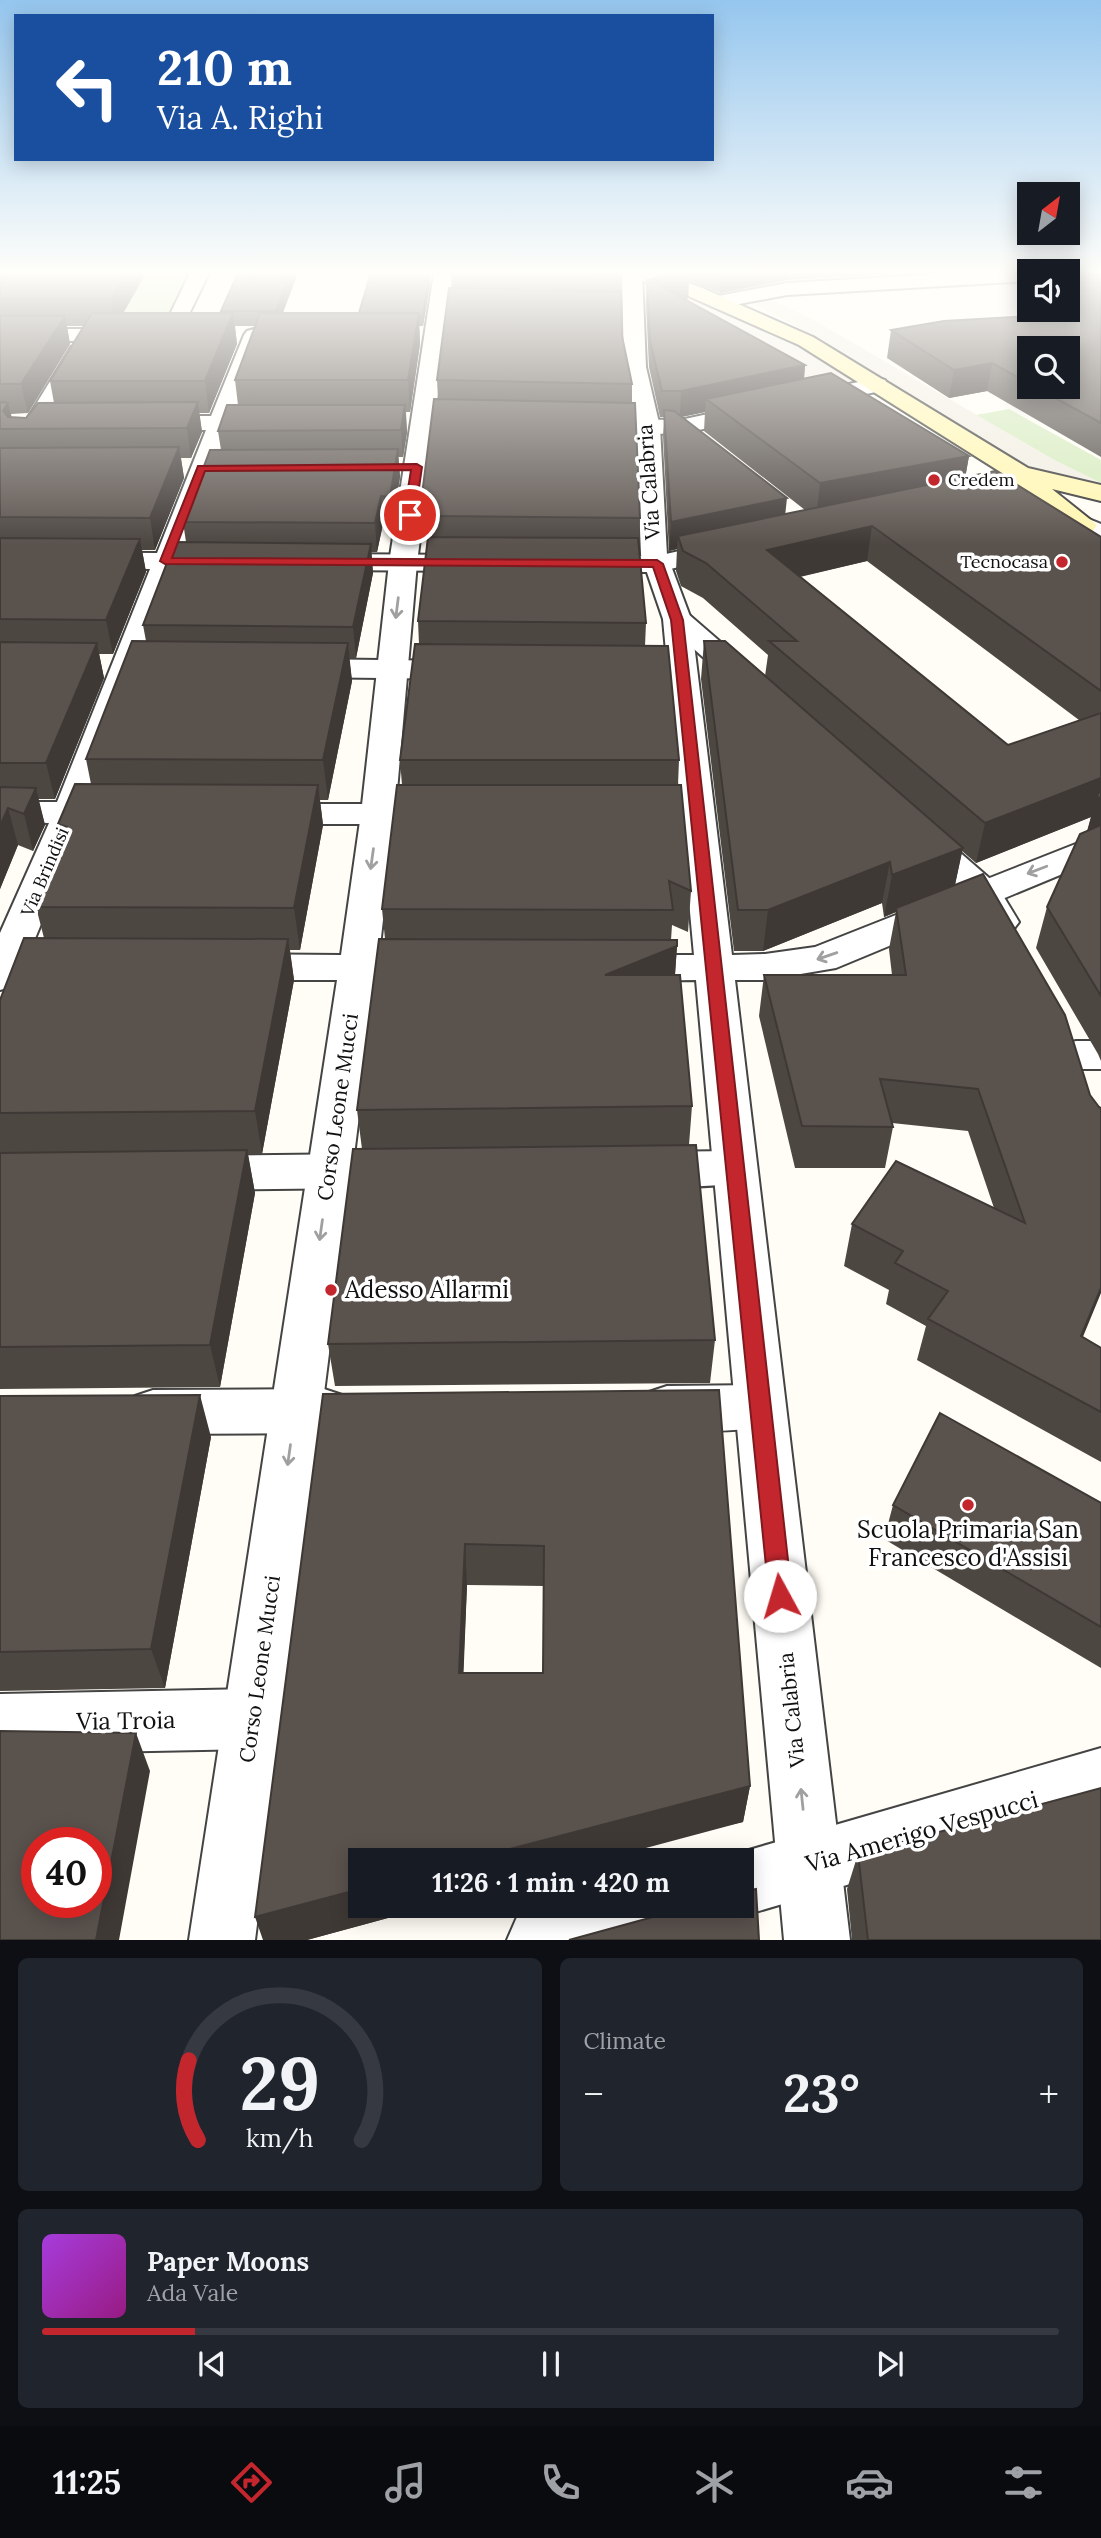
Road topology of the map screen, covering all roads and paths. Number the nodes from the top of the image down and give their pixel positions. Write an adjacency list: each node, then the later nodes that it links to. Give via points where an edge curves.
1 (72, 364): 10 (street)
2 (239, 364): 7 (street, Via Brindisi)
3 (432, 364): 27 (street, Corso Leone Mucci, via 423,422 403,467)
4 (635, 364): 14 (street, Via Calabria)
5 (842, 364): 6 (main road)
6 (877, 385): 15 (street); 19 (main road)
7 (220, 422): 8 (street); 12 (street); 24 (street, Via Brindisi)
8 (302, 422)
9 (12, 423): 10 (street)
10 (37, 423): 11 (street); 18 (street)
11 (63, 423)
12 (128, 423)
13 (582, 425): 14 (street)
14 (648, 427): 15 (street); 30 (street, Via Calabria)
15 (680, 427): 16 (street)
16 (702, 444)
17 (36, 468): 18 (street)
18 (3, 473)
19 (1021, 483): 20 (main road); 21 (main road)
20 (1101, 495): 21 (main road, via 1074,509 1074,515)
21 (1095, 531)
22 (746, 544): 30 (street)
23 (0, 560): 24 (street)
24 (165, 561): 25 (street); 37 (street, Via Brindisi)
25 (249, 562)
26 (291, 562): 27 (street)
27 (403, 563): 28 (street); 33 (street, Corso Leone Mucci, one-way to 33)
28 (496, 563)
29 (563, 564): 30 (street)
30 (657, 564): 31 (street, Via Calabria)
31 (677, 620): 35 (street); 51 (street, Via Calabria, via 669,673 684,813)
32 (279, 667): 33 (street)
33 (390, 669): 34 (street); 40 (street, Corso Leone Mucci)
34 (488, 670)
35 (761, 693)
36 (0, 812): 37 (street)
37 (70, 813): 38 (street); 52 (street, Via Brindisi)
38 (140, 813)
39 (238, 813): 40 (street)
40 (378, 814): 41 (street); 48 (street, Corso Leone Mucci, one-way to 48)
41 (447, 814)
42 (902, 819): 44 (street)
43 (1101, 845): 44 (street, one-way to 44)
44 (982, 892): 45 (street); 51 (street, one-way to 51, via 822,959)
45 (1016, 950)
46 (100, 965): 52 (street)
47 (208, 966): 48 (street)
48 (358, 968): 49 (street); 59 (street, Corso Leone Mucci)
49 (412, 968)
50 (590, 968): 51 (street)
51 (713, 968): 56 (street, Via Calabria)
52 (2, 969)
53 (1056, 1020): 54 (street)
54 (1088, 1055): 55 (street)
55 (1088, 1095)
56 (734, 1168): 57 (street); 62 (street, Via Calabria)
57 (609, 1169)
58 (399, 1170): 59 (street)
59 (329, 1171): 60 (street); 64 (street, Corso Leone Mucci, one-way to 64)
60 (164, 1174)
61 (623, 1408): 62 (street)
62 (760, 1408): 69 (street, Via Calabria, one-way to 62)
63 (364, 1410): 64 (street)
64 (296, 1411): 65 (street); 66 (street, Corso Leone Mucci, one-way to 66)
65 (107, 1413)
66 (253, 1719): 67 (street, Via Troia); 72 (street, Corso Leone Mucci)
67 (0, 1724)
68 (1101, 1779): 69 (street, Via Amerigo Vespucci)
69 (809, 1866): 70 (street, Via Amerigo Vespucci); 74 (street, Via Calabria)
70 (754, 1881)
71 (620, 1918): 73 (street)
72 (222, 1940)
73 (540, 1940)
74 (817, 1940)

